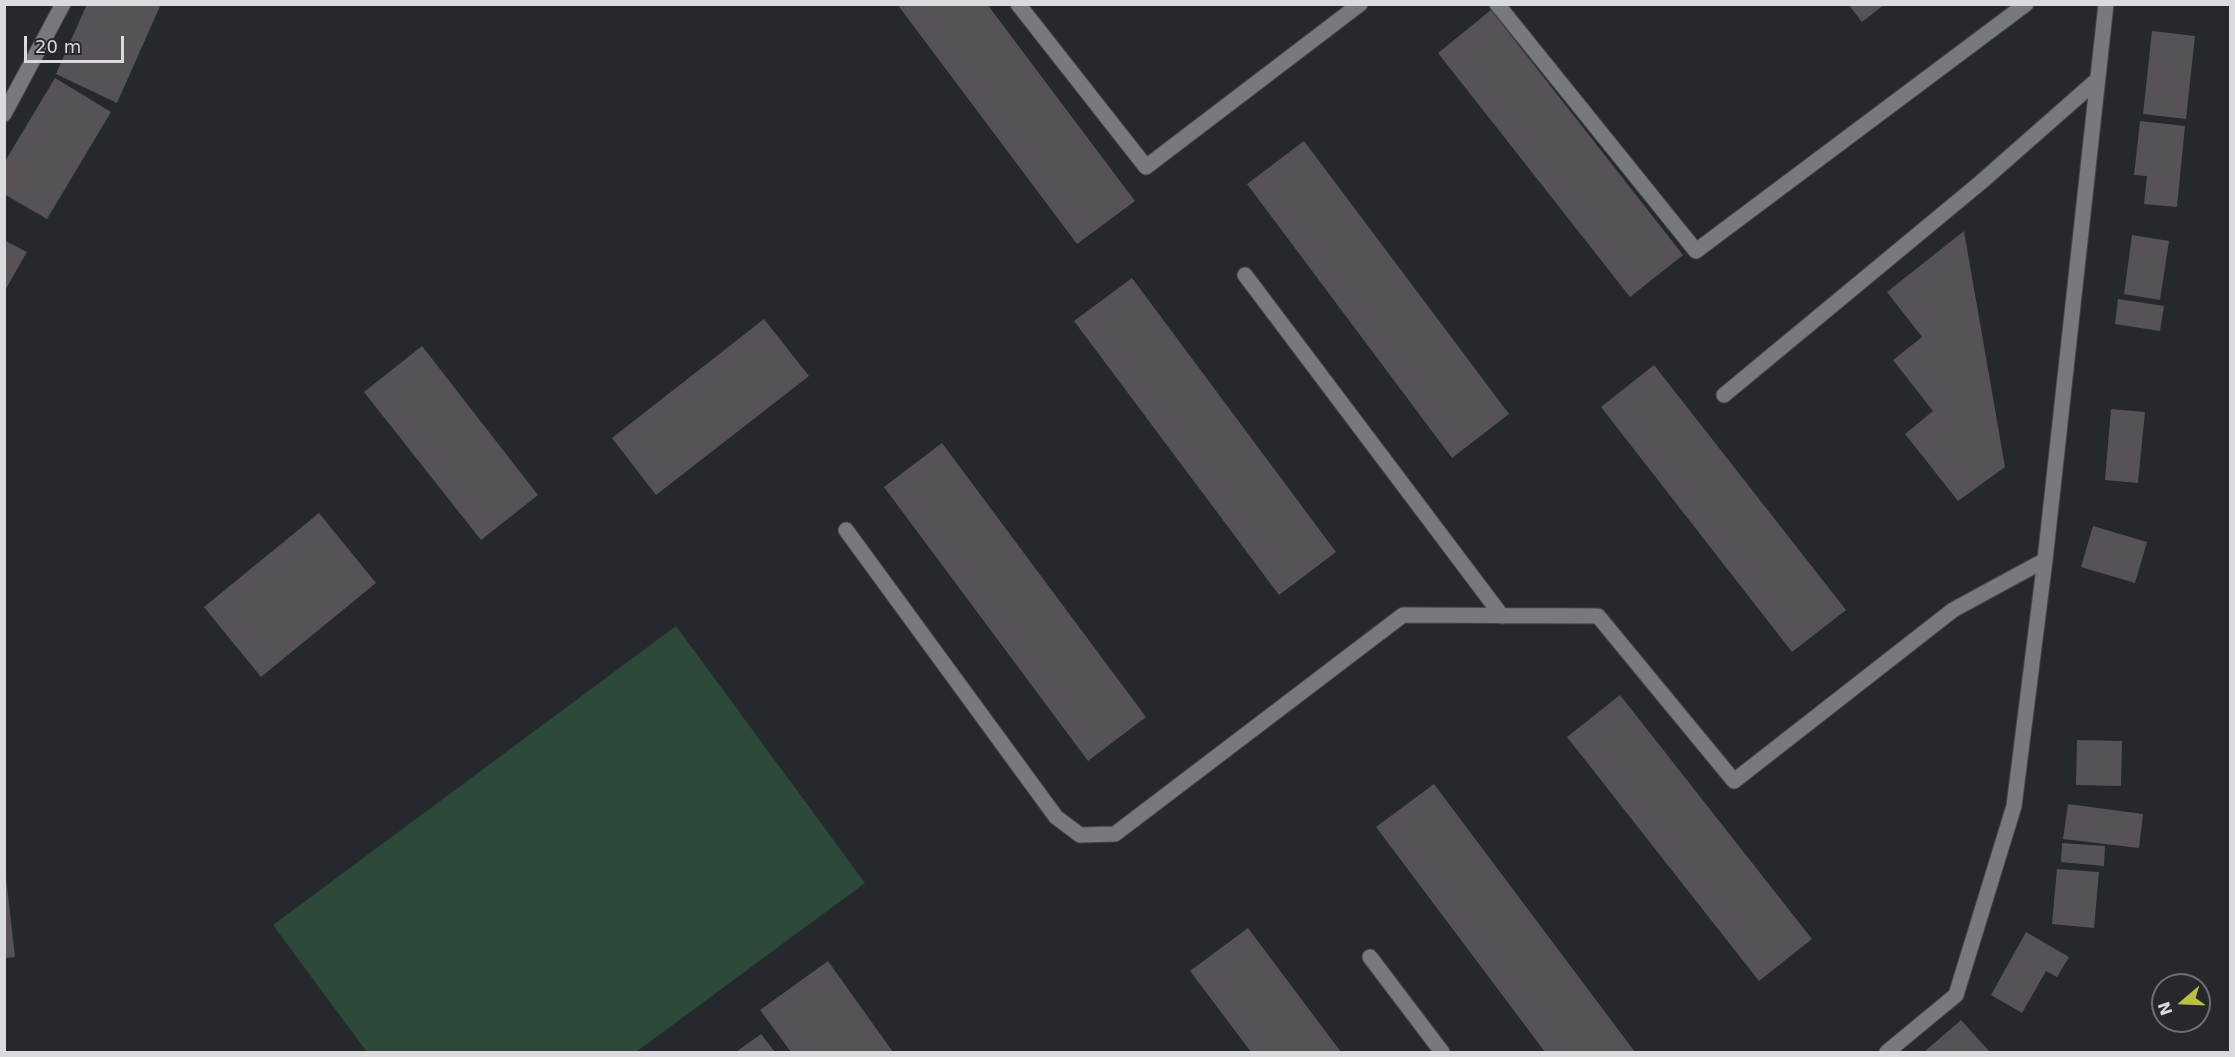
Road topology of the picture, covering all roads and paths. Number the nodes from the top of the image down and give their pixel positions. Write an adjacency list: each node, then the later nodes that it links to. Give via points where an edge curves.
1 (63, 4): 8 (street)
2 (1018, 4): 3 (street, via 1146,167)
3 (1360, 4)
4 (1497, 4): 5 (street, via 1696,251)
5 (2026, 4)
6 (2106, 4): 7 (street)
7 (2097, 80): 10 (street, via 1980,183); 12 (street)
8 (4, 114)
9 (1245, 275): 13 (street)
10 (1724, 395)
11 (846, 530): 13 (street, via 1056,817 1080,836 1115,834 1403,615)
12 (2045, 560): 13 (street, via 1953,610 1734,781 1598,616); 16 (street, via 2014,806 1956,995)
13 (1502, 616)
14 (1370, 957): 15 (street)
15 (1442, 1053)
16 (1887, 1053)

